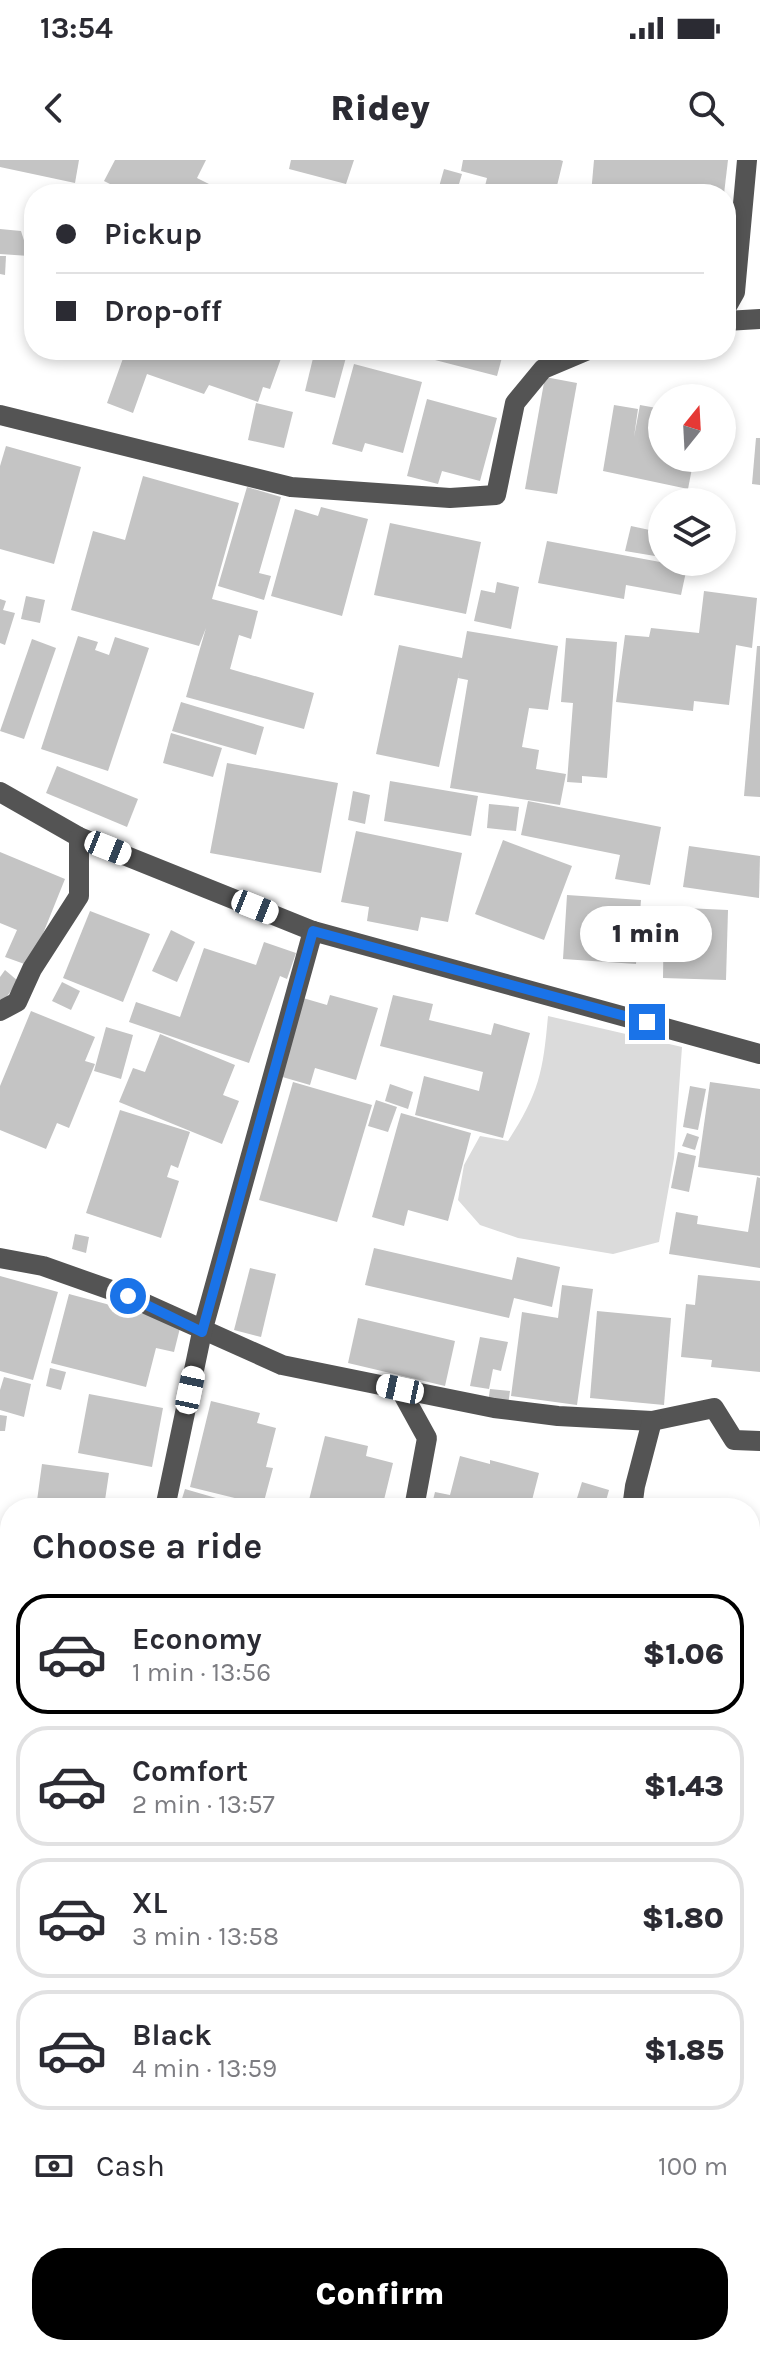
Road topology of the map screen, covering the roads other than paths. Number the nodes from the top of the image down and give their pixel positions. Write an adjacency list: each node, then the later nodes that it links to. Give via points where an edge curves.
1 (747, 160): 2 (street)
2 (736, 281)
3 (760, 319): 4 (street)
4 (736, 320)
5 (564, 360): 6 (street, via 543,369 515,403 496,495 450,498 291,487)
6 (0, 415)
7 (0, 792): 8 (street)
8 (79, 837): 9 (street); 10 (street, via 79,896 17,1002)
9 (313, 931): 11 (street); 13 (street)
10 (0, 1011)
11 (760, 1054)
12 (0, 1258): 13 (street, via 43,1266 128,1296)
13 (202, 1332): 14 (street, via 282,1365); 17 (street)
14 (400, 1389): 15 (street, via 532,1413); 18 (street, via 427,1438)
15 (652, 1421): 16 (street, via 714,1408 734,1440); 19 (street)
16 (760, 1441)
17 (167, 1498)
18 (416, 1498)
19 (633, 1498)

